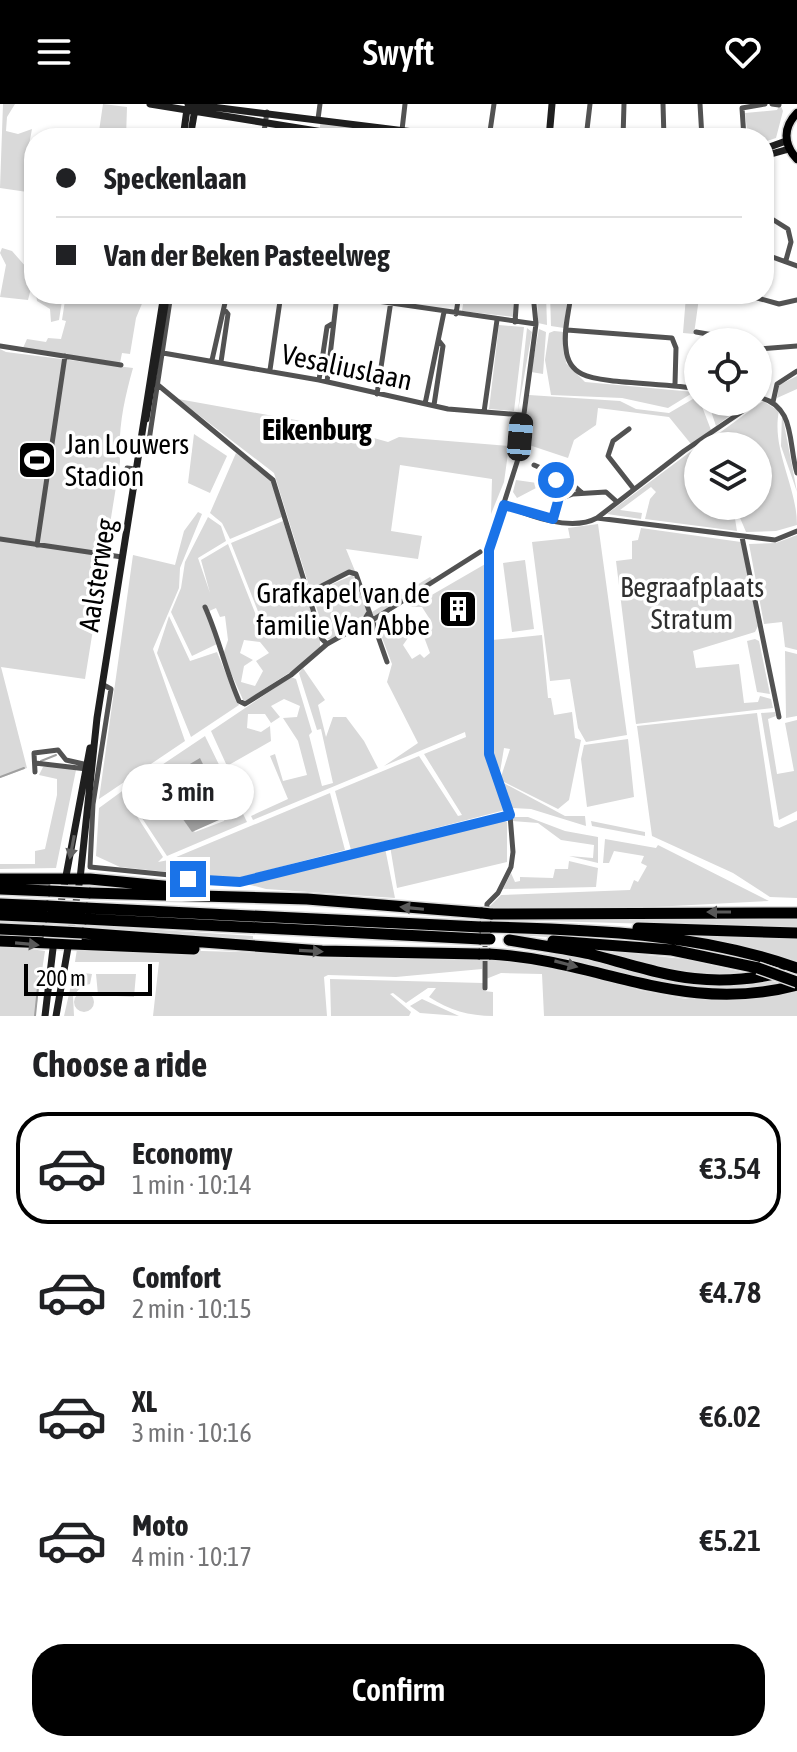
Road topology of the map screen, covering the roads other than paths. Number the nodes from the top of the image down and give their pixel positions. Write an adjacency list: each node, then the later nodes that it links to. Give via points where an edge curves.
1 (150, 104): 11 (main road)
2 (320, 104): 15 (street)
3 (405, 104): 22 (street)
4 (494, 104): 23 (street)
5 (552, 104): 24 (main road)
6 (590, 104): 25 (street)
7 (624, 104): 26 (street)
8 (663, 104): 27 (street)
9 (700, 104): 28 (street)
10 (765, 104): 12 (street)
11 (192, 106): 14 (main road); 16 (main road); 17 (main road); 18 (main road)
12 (741, 106): 29 (street)
13 (793, 111): 30 (main road)
14 (267, 112): 15 (main road); 16 (street)
15 (318, 119): 21 (main road)
16 (265, 122): 19 (street); 20 (main road)
17 (186, 128)
18 (191, 128)
19 (264, 128)
20 (301, 128)
21 (387, 128)
22 (402, 128)
23 (490, 128)
24 (550, 128)
25 (587, 128)
26 (623, 128)
27 (664, 128)
28 (701, 128)
29 (743, 128)
30 (791, 151)
31 (774, 220): 33 (street, via 788,229)
32 (774, 257): 33 (street)
33 (786, 260): 34 (street)
34 (797, 266)
35 (797, 300): 36 (street)
36 (774, 303)
37 (165, 304): 68 (main road, Aalsterweg)
38 (166, 304): 59 (street, Aalsterweg)
39 (225, 304): 47 (street)
40 (280, 304): 64 (street)
41 (335, 304): 52 (street)
42 (391, 304): 48 (street); 71 (street)
43 (458, 304): 49 (street)
44 (516, 304): 51 (street)
45 (534, 304): 53 (street)
46 (570, 304): 54 (street)
47 (224, 309): 61 (street); 62 (street, via 228,314)
48 (444, 312): 49 (street); 55 (street)
49 (456, 314): 50 (street)
50 (497, 320): 51 (street); 75 (street)
51 (515, 322): 53 (street)
52 (332, 324): 66 (street, via 327,327); 67 (street, via 336,328)
53 (536, 324): 76 (street)
54 (567, 330): 69 (street, via 568,359 583,375); 69 (street, via 672,338)
55 (439, 341): 73 (street); 74 (street, via 443,345)
56 (0, 346): 60 (street)
57 (797, 346): 58 (street)
58 (772, 350)
59 (163, 353): 61 (street, Vesaliuslaan); 68 (street, Aalsterweg)
60 (65, 356): 63 (street); 93 (street)
61 (212, 360): 62 (street, Vesaliuslaan)
62 (221, 362): 64 (street, Vesaliuslaan)
63 (121, 365)
64 (270, 370): 66 (street, Vesaliuslaan)
65 (797, 371): 72 (street, via 777,384)
66 (319, 380): 67 (street, Vesaliuslaan)
67 (327, 382): 71 (street, Vesaliuslaan)
68 (153, 384): 79 (street, Aalsterweg); 95 (main road, Aalsterweg, via 131,468); 96 (street, via 273,480)
69 (675, 384): 70 (street)
70 (684, 386)
71 (377, 394): 73 (street, Vesaliuslaan)
72 (773, 402): 81 (street, via 786,416)
73 (425, 404): 74 (street, Vesaliuslaan)
74 (434, 406): 75 (street, Vesaliuslaan)
75 (484, 412): 76 (street, Vesaliuslaan)
76 (522, 415): 87 (street, via 516,470)
77 (736, 416): 83 (street)
78 (629, 429): 83 (street, via 613,441 608,456)
79 (147, 454)
80 (534, 465): 82 (street)
81 (797, 473)
82 (557, 475): 84 (street); 85 (street)
83 (633, 488): 86 (street)
84 (582, 493): 85 (street); 86 (street, via 608,493)
85 (559, 499): 89 (street)
86 (616, 501): 88 (street)
87 (504, 505): 89 (street); 113 (street, via 489,550 489,754)
88 (597, 518): 89 (street, via 580,525); 91 (street)
89 (553, 519)
90 (797, 531): 91 (street, via 775,540)
91 (742, 537): 105 (street)
92 (0, 539): 93 (street)
93 (37, 545): 95 (street)
94 (480, 552): 99 (street)
95 (122, 557): 104 (main road, Aalsterweg)
96 (308, 593): 98 (street, via 352,571); 102 (street)
97 (205, 607): 102 (street, via 220,641 222,661 245,704)
98 (369, 612): 99 (street); 100 (street)
99 (371, 621): 101 (street)
100 (361, 625): 101 (street); 102 (street)
101 (374, 629): 103 (street)
102 (327, 644)
103 (387, 662)
104 (102, 684): 109 (main road, Aalsterweg); 111 (street, Aalsterweg, via 111,689)
105 (779, 717)
106 (59, 751): 107 (street, via 34,753); 108 (street); 109 (street, via 66,760)
107 (38, 764): 108 (street); 110 (street)
108 (55, 764): 109 (street)
109 (88, 768): 112 (main road, Aalsterweg); 116 (main road, Aalsterweg, one-way to 116)
110 (37, 772)
111 (93, 804): 112 (street, Aalsterweg); 113 (street, Aalsterweg, via 90,867 240,882)
112 (87, 815): 115 (main road, Aalsterweg)
113 (510, 815): 134 (street, via 513,859 487,906)
114 (0, 879): 116 (highway)
115 (80, 879): 116 (highway); 118 (highway); 129 (main road, Aalsterweg)
116 (65, 880): 131 (main road, Aalsterweg)
117 (0, 889): 118 (highway, bridge)
118 (242, 896): 121 (highway, one-way to 118, via 486,913)
119 (0, 904): 120 (highway)
120 (48, 912): 122 (highway); 125 (highway, bridge)
121 (797, 913)
122 (0, 915)
123 (0, 929): 130 (highway, bridge)
124 (572, 929): 125 (highway); 126 (highway); 132 (highway, via 687,940)
125 (485, 933): 127 (highway)
126 (797, 933)
127 (509, 940): 132 (highway, via 687,979 736,980); 133 (highway, bridge, via 660,949 758,968)
128 (0, 941): 131 (highway, one-way to 131)
129 (68, 945): 130 (highway); 131 (highway); 136 (main road, Aalsterweg)
130 (246, 947): 133 (highway, one-way to 133, via 556,961 626,983 690,995 742,995)
131 (52, 952): 135 (main road, Aalsterweg)
132 (793, 967)
133 (797, 983)
134 (485, 988)
135 (45, 1016)
136 (56, 1016)

